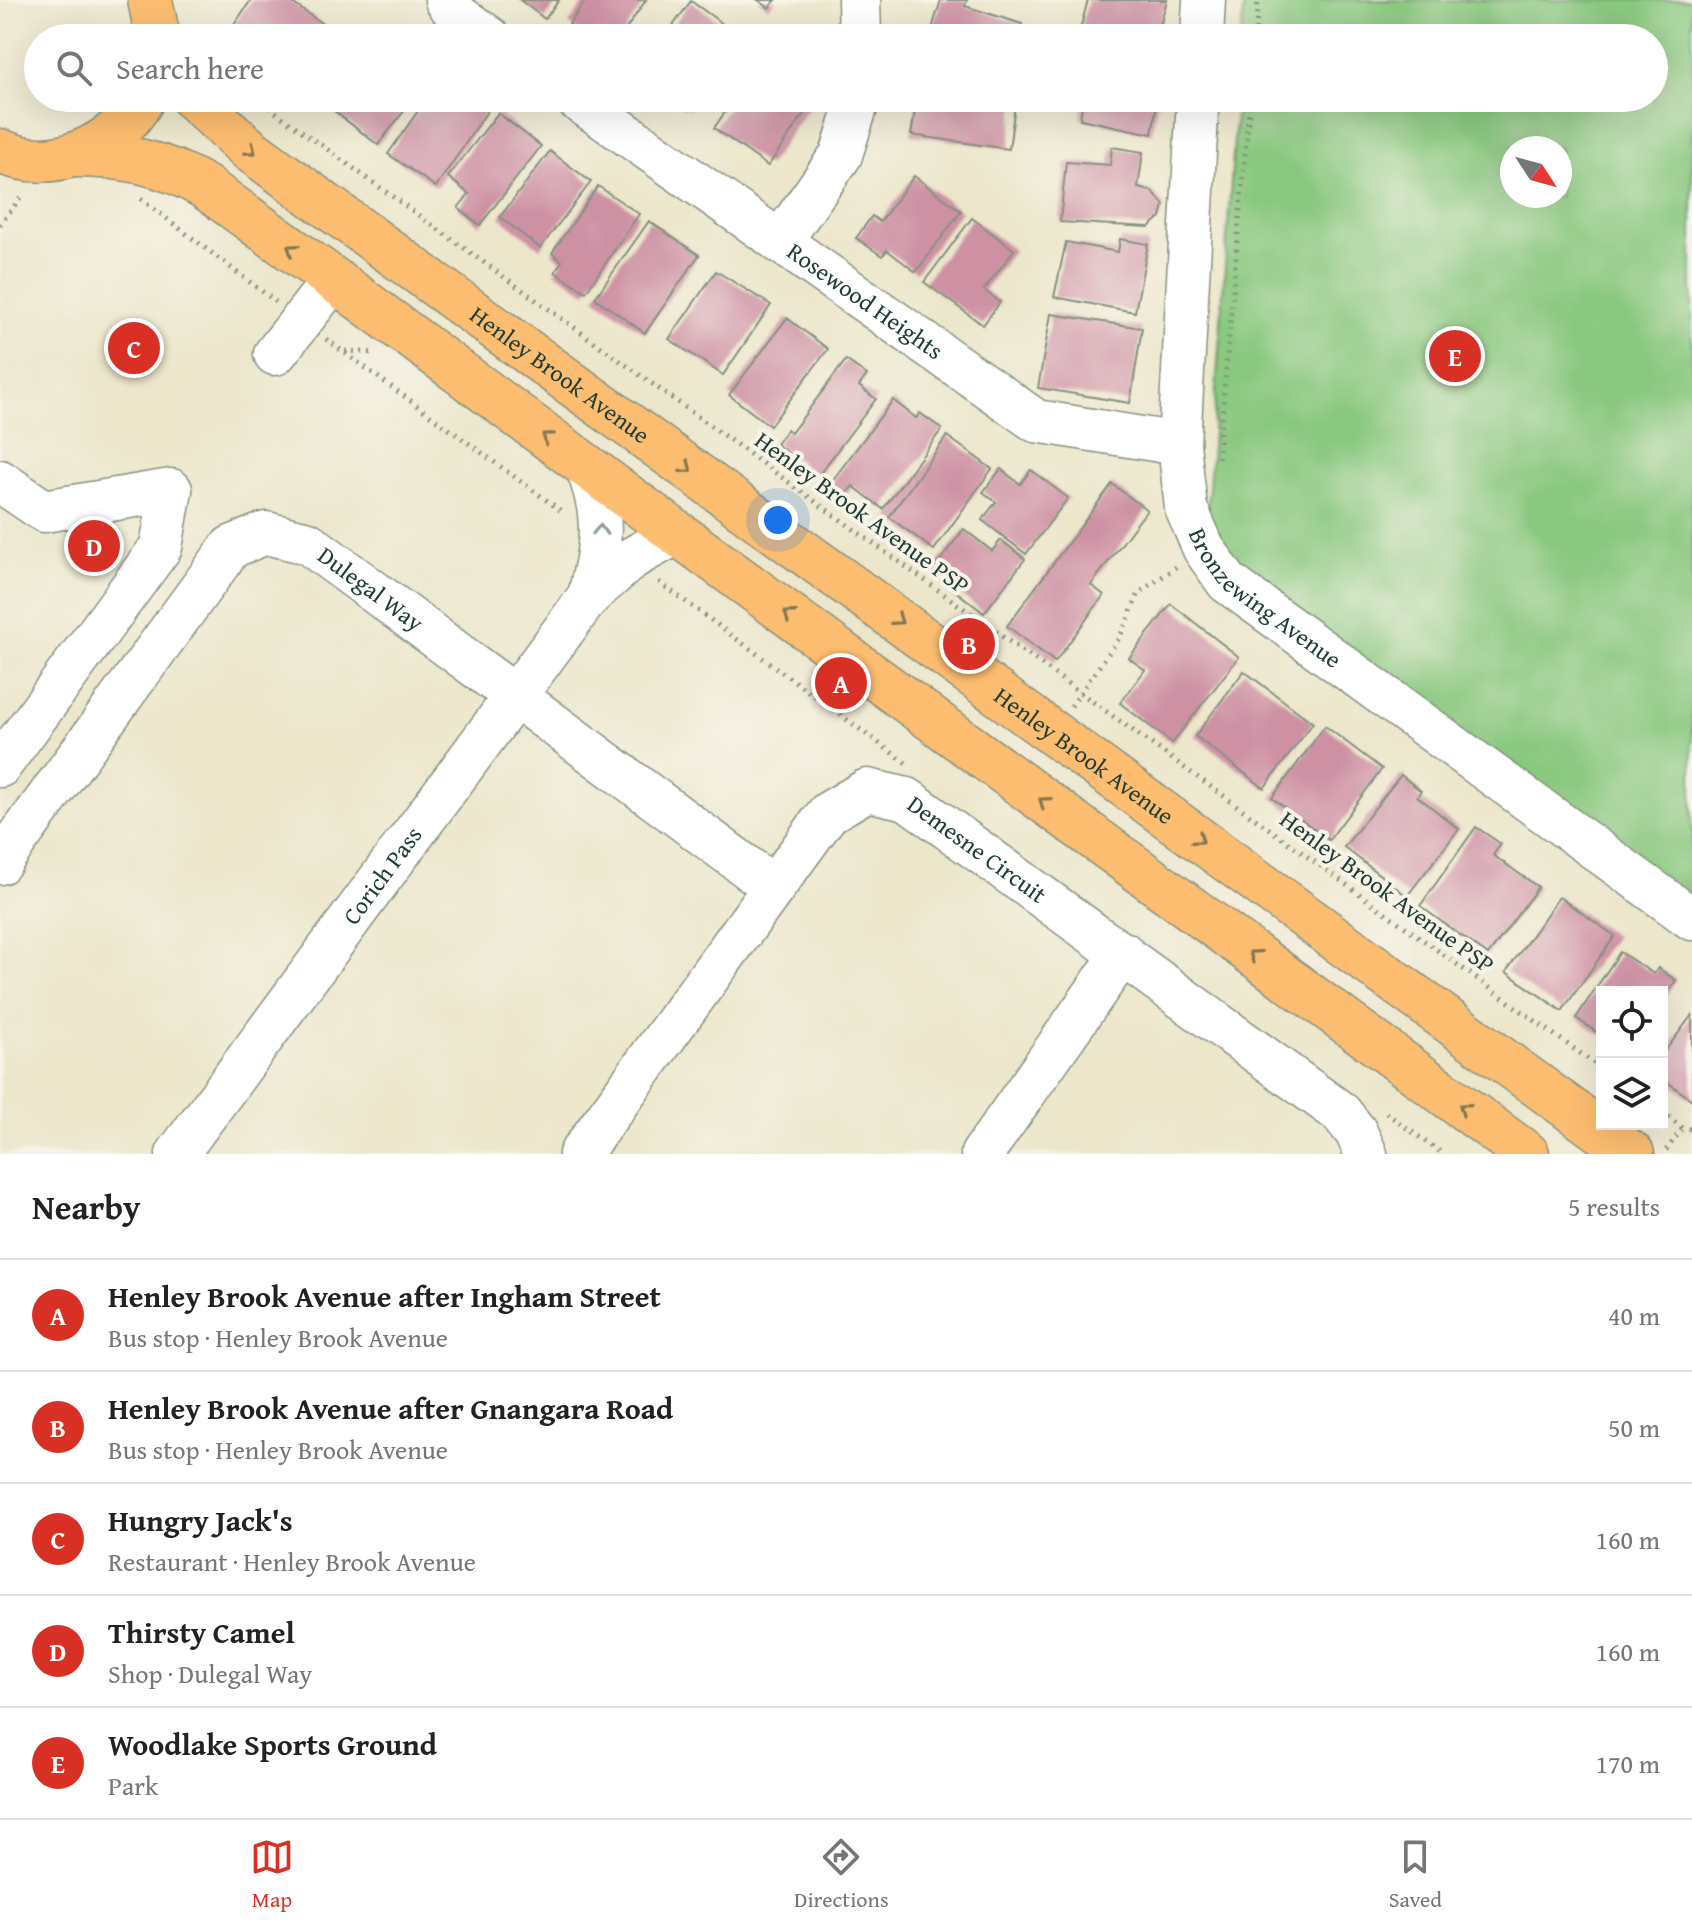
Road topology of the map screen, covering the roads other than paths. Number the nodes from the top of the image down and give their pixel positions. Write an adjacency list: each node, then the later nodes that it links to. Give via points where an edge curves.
1 (446, 0): 4 (street)
2 (859, 0): 5 (street)
3 (1204, 0): 6 (street)
4 (470, 24)
5 (860, 24)
6 (1203, 24)
7 (136, 112): 13 (main road, via 107,140)
8 (208, 112): 34 (main road, Henley Brook Avenue, one-way to 34, via 250,150)
9 (595, 112): 15 (street, Rosewood Heights)
10 (855, 112): 15 (street, via 841,155)
11 (1197, 112): 18 (street, Bronzewing Avenue)
12 (0, 151): 13 (main road)
13 (60, 157): 14 (main road); 16 (main road, one-way to 13, via 185,175 138,160)
14 (0, 187)
15 (780, 242): 18 (street, Rosewood Heights, via 1036,421)
16 (334, 279): 17 (street); 19 (main road, one-way to 16)
17 (275, 354)
18 (1179, 444): 27 (street, Bronzewing Avenue, via 1186,508 1204,549 1227,582)
19 (586, 466): 21 (main road); 22 (street, Corich Pass, one-way to 19)
20 (0, 481): 24 (street, via 44,511 171,490 161,547)
21 (677, 533): 22 (street); 33 (main road, one-way to 21)
22 (614, 550): 23 (street, Corich Pass, via 589,596)
23 (517, 695): 25 (street, Dulegal Way, via 308,543 266,533 231,547); 26 (street, Dulegal Way); 29 (street, Corich Pass)
24 (0, 766)
25 (3, 852)
26 (774, 887): 28 (street, Demesne Circuit, via 828,813 867,790 907,799); 30 (street, Demesne Circuit)
27 (1692, 919)
28 (1123, 953): 31 (street); 32 (street, Demesne Circuit, via 1341,1113)
29 (177, 1154)
30 (580, 1154)
31 (982, 1154)
32 (1366, 1154)
33 (1527, 1154)
34 (1632, 1154)

